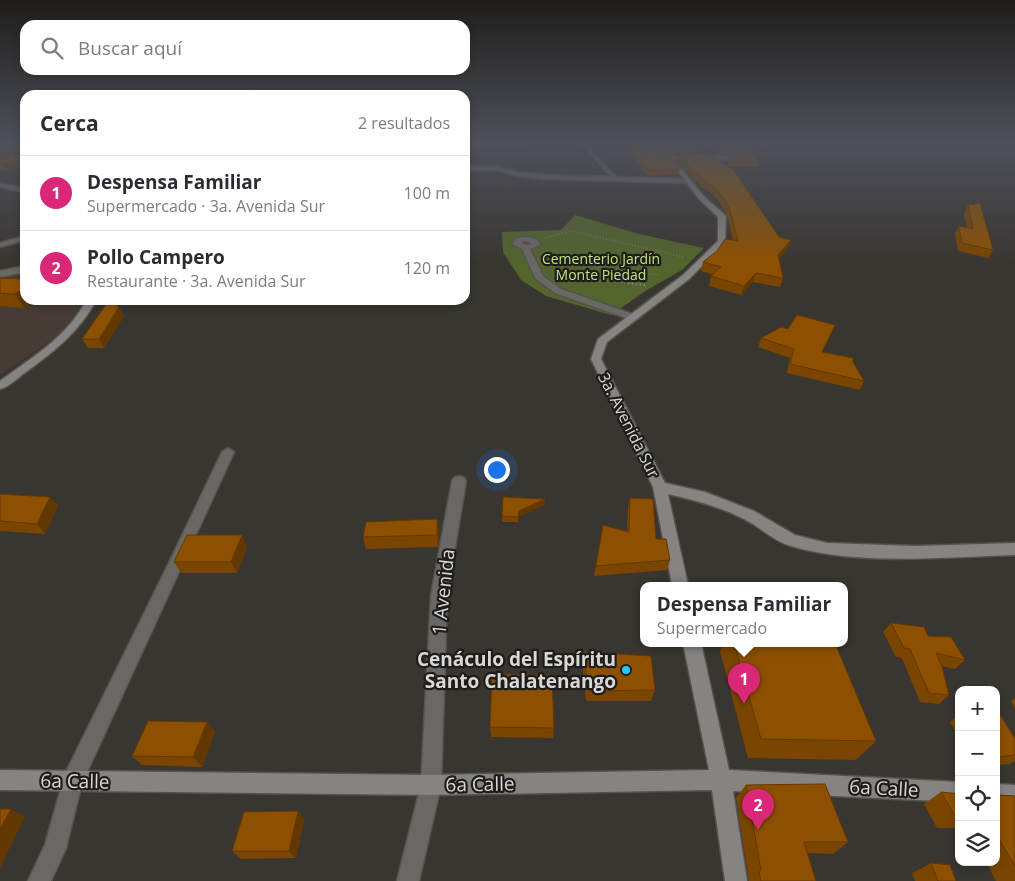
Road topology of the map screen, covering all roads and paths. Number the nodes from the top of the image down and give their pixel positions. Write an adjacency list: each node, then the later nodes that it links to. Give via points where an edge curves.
1 (690, 183): 14 (street, 3a. Avenida Sur, via 722,216 722,241 686,277)
2 (0, 185): 3 (street)
3 (20, 189)
4 (20, 239): 5 (street)
5 (0, 245)
6 (529, 246): 7 (path, via 571,232); 10 (street); 11 (path, via 569,263)
7 (684, 258)
8 (20, 270): 9 (street)
9 (0, 274)
10 (537, 274): 12 (path); 14 (street, via 558,292)
11 (660, 275)
12 (645, 285)
13 (88, 305): 15 (street, via 82,318 54,344)
14 (632, 317): 18 (street, 3a. Avenida Sur, via 602,341 596,359)
15 (0, 386)
16 (228, 452): 24 (street)
17 (459, 481): 25 (street, 1 Avenida, via 439,596)
18 (660, 487): 19 (street, via 700,496 741,512 791,540 827,550); 20 (street, 3a. Avenida Sur)
19 (1015, 549)
20 (679, 582)
21 (693, 647): 23 (street)
22 (0, 780): 24 (street, 6a Calle)
23 (721, 780): 25 (street, 6a Calle); 26 (street, 6a Calle); 31 (street)
24 (72, 781): 25 (street, 6a Calle); 29 (street, via 55,848)
25 (431, 785): 30 (street, 1 Avenida)
26 (955, 792)
27 (1000, 794): 28 (street)
28 (1015, 795)
29 (39, 881)
30 (408, 881)
31 (736, 881)

